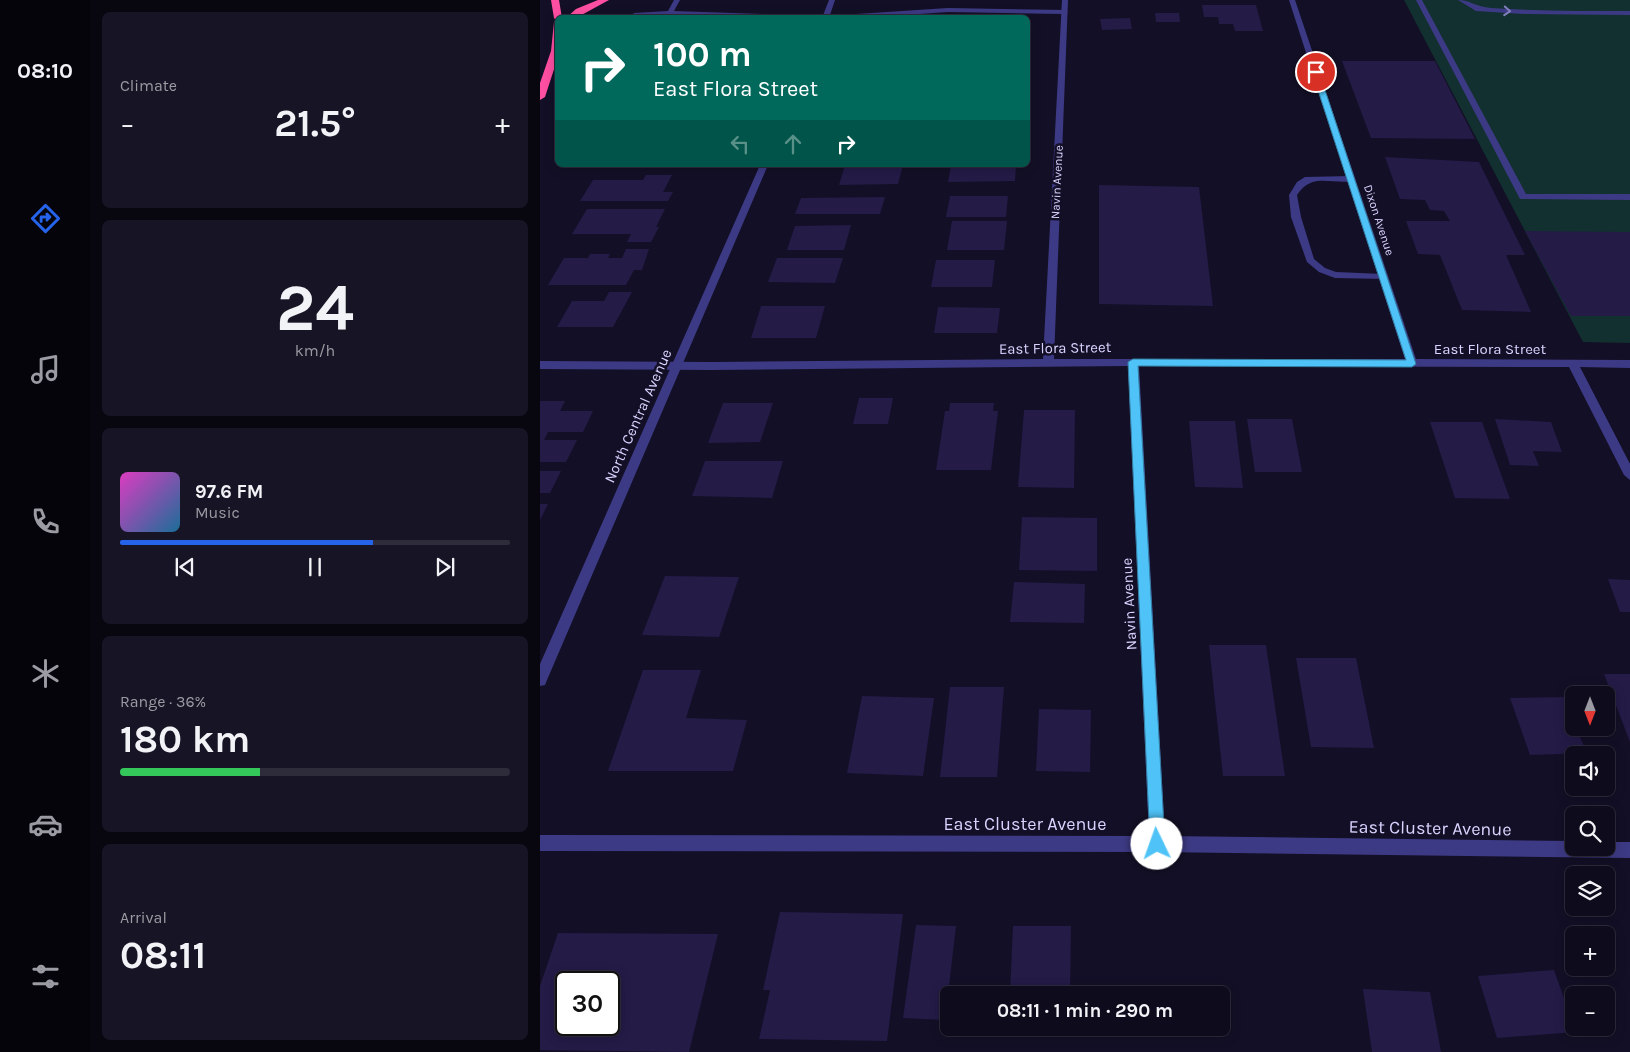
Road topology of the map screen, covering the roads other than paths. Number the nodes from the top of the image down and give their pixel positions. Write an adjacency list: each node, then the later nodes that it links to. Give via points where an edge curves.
1 (555, 0): 12 (highway)
2 (605, 0): 13 (highway)
3 (677, 0): 10 (street)
4 (832, 0): 16 (street)
5 (1065, 0): 9 (street, Navin Avenue)
6 (1292, 0): 21 (street, Dixon Avenue)
7 (1419, 0): 22 (street, via 1523,197)
8 (1461, 0): 11 (street, one-way to 11, via 1476,9)
9 (1065, 12): 17 (street, via 948,10); 25 (street, Navin Avenue)
10 (670, 13): 14 (street); 15 (street)
11 (1630, 13)
12 (558, 15)
13 (574, 15)
14 (634, 15)
15 (732, 15)
16 (826, 15)
17 (871, 15)
18 (555, 51): 19 (highway)
19 (540, 97)
20 (763, 167): 30 (street, North Central Avenue)
21 (1351, 179): 23 (street, Dixon Avenue); 23 (street, via 1308,179 1300,184 1294,195 1296,217 1310,260 1335,275)
22 (1630, 197)
23 (1383, 277): 26 (street, Dixon Avenue)
24 (1133, 362): 25 (street, East Flora Street); 26 (street, East Flora Street); 34 (street, Navin Avenue)
25 (1048, 364): 30 (street, East Flora Street)
26 (1412, 364): 27 (street, East Flora Street)
27 (1573, 364): 28 (street, East Flora Street); 31 (street)
28 (1630, 364)
29 (540, 365): 30 (street, East Flora Street)
30 (677, 366): 32 (street, North Central Avenue)
31 (1630, 475)
32 (540, 680)
33 (540, 843): 34 (street, East Cluster Avenue)
34 (1157, 844): 35 (street, East Cluster Avenue)
35 (1630, 850)

